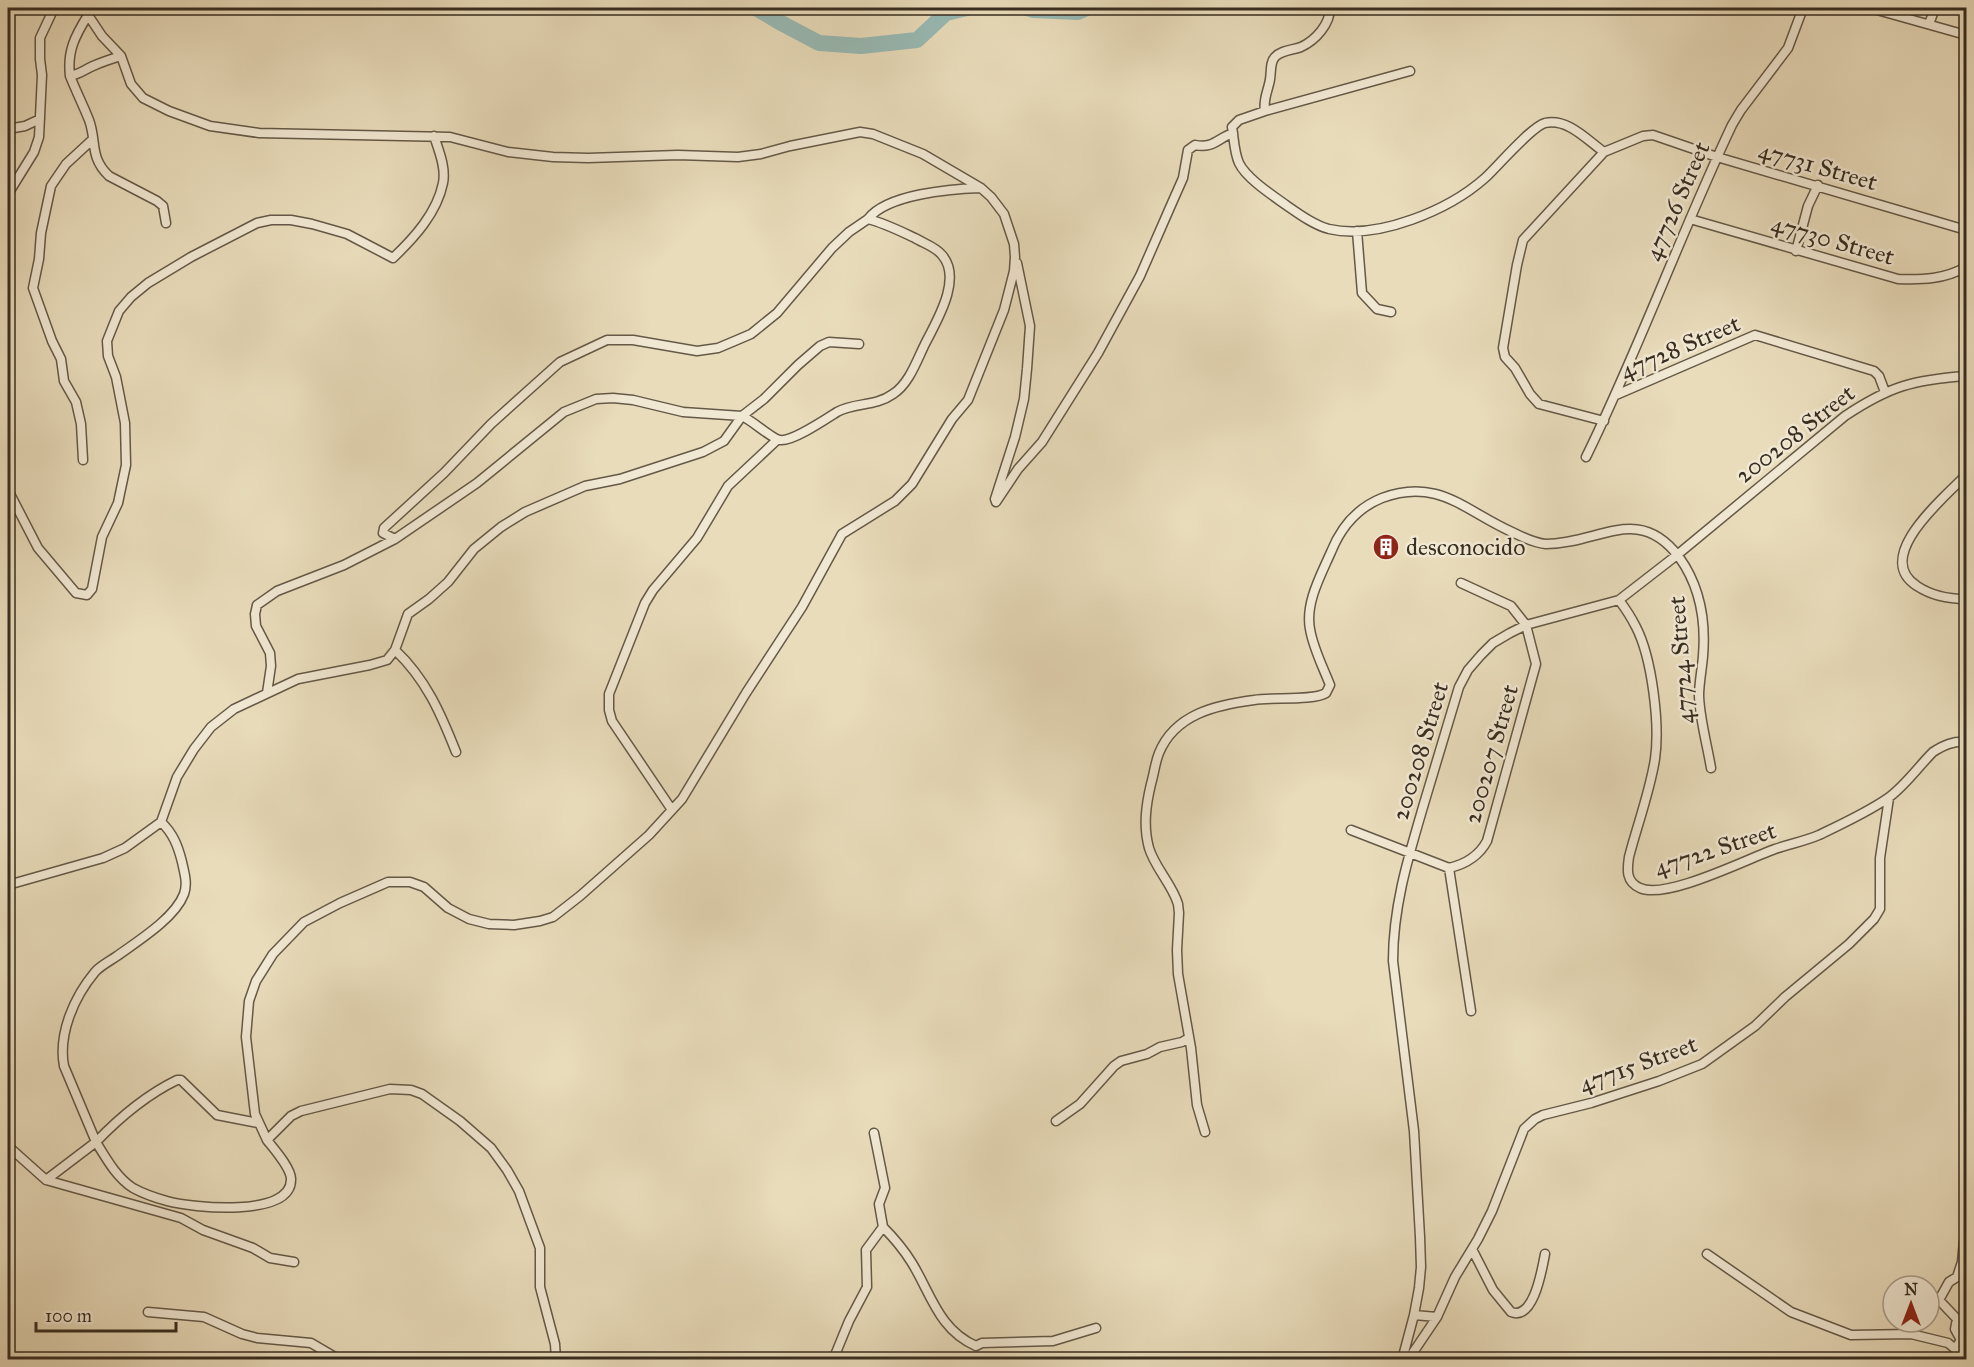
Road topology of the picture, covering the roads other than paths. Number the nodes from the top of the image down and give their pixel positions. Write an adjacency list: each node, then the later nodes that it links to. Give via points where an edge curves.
1 (54, 8): 13 (street, via 40,38)
2 (1330, 8): 12 (street, via 1317,36 1272,61)
3 (1803, 8): 19 (street, 47726 Street, via 1788,48 1740,110)
4 (1870, 8): 7 (street)
5 (1935, 8): 7 (street)
6 (87, 11): 9 (street, via 102,36); 11 (street, via 68,58)
7 (1929, 24): 8 (street)
8 (1966, 35)
9 (121, 56): 11 (street); 16 (street, via 131,84 142,98 210,126 259,133)
10 (1410, 71): 12 (street)
11 (70, 76): 17 (street, via 89,120)
12 (1265, 111): 15 (street, via 1239,120)
13 (41, 113): 14 (street, via 40,119); 22 (street, via 34,152)
14 (8, 129)
15 (1228, 135): 27 (street, via 1239,164 1276,198 1327,228); 29 (street, via 1210,146 1195,145 1188,150 1183,178 1140,276 1104,344 1048,433 996,502 1024,399 1030,335)
16 (434, 136): 21 (street, via 508,152 554,157 738,157 860,132 923,154); 42 (street, via 442,159 443,182 425,223 393,258 347,234 312,224 291,220 257,223 148,283 119,311 106,341 125,423 126,465 118,503 102,537 92,589 87,595 76,593 38,548)
17 (92, 140): 25 (street, via 103,171 157,201 163,206); 40 (street, via 66,164 51,186 33,288 61,359 64,381 76,402)
18 (1604, 152): 19 (street, 47731 Street, via 1653,135); 27 (street, via 1564,124 1545,124 1484,179 1447,204 1390,226); 37 (street, via 1521,245 1504,341 1504,353 1539,404)
19 (1718, 157): 20 (street, 47731 Street); 24 (street, 47726 Street)
20 (1818, 185): 26 (street, 47731 Street); 28 (street)
21 (981, 188): 23 (street, via 925,193 881,207); 29 (street, via 1004,213)
22 (8, 194)
23 (868, 219): 38 (street, via 943,255 949,294 911,372 895,393 874,404 843,409 796,436); 43 (street, via 832,248 777,313 750,334 718,348 697,351 607,339 560,362 384,528 383,533)
24 (1690, 219): 28 (street, 47730 Street); 35 (street, 47726 Street)
25 (166, 223)
26 (1966, 230)
27 (1357, 231): 31 (street, via 1362,292 1377,309)
28 (1796, 251): 30 (street, 47730 Street, via 1898,279 1933,279)
29 (1015, 257): 55 (street, via 1004,310 968,400 912,484 896,501 842,534 802,608)
30 (1966, 267)
31 (1391, 312)
32 (860, 344): 36 (street, via 829,342 820,346)
33 (1966, 376): 34 (street, 200208 Street, via 1911,383)
34 (1885, 392): 35 (street, 47728 Street, via 1874,371 1755,335); 44 (street, 200208 Street, via 1845,416)
35 (1616, 395): 37 (street, 47726 Street)
36 (742, 416): 38 (street); 43 (street, via 683,412 613,398 579,405 564,412 477,483); 49 (street, via 724,441 704,452 577,489 501,527 474,549 448,582 408,614)
37 (1604, 421): 39 (street, 47726 Street)
38 (777, 440): 55 (street, via 728,486 697,538 653,590 609,694 612,721)
39 (1586, 457)
40 (83, 460)
41 (1966, 475): 46 (street, via 1907,540 1903,565 1913,584 1922,590)
42 (8, 490)
43 (395, 539): 50 (street, via 344,565 277,591 257,605 256,626 270,653)
44 (1677, 555): 47 (street, 200208 Street); 53 (street, 47724 Street, via 1699,596 1703,652 1699,697); 62 (street, 47724 Street, via 1660,538 1641,529 1625,528 1560,543 1533,542 1443,495 1413,490 1375,501 1350,518 1332,548 1311,603 1310,630 1330,685 1326,693 1221,705 1196,714 1172,731 1159,753 1148,800 1146,837 1178,904 1178,974)
45 (1461, 583): 48 (street, via 1512,606)
46 (1966, 599)
47 (1619, 600): 48 (street, 200208 Street); 54 (street, 47722 Street, via 1642,642 1657,729 1655,762 1629,857 1627,871 1631,882 1649,890 1697,880 1819,835)
48 (1526, 625): 58 (street, 200208 Street, via 1493,643 1468,670 1459,687); 59 (street, 200207 Street, via 1536,670 1487,841 1471,860)
49 (395, 650): 50 (street, via 380,663 298,679); 52 (street, via 432,697)
50 (267, 693): 56 (street, via 234,709 211,727 177,777)
51 (1966, 742): 54 (street, 47722 Street, via 1950,743 1933,753)
52 (456, 752)
53 (1711, 768)
54 (1889, 798): 73 (street, 47715 Street, via 1880,858 1880,909 1874,920 1755,1026 1702,1064 1659,1081 1543,1115 1529,1124)
55 (672, 810): 64 (street, via 649,835 554,917 514,925 489,924 448,908 424,887 398,882 379,885 304,922 273,954 249,1001 246,1036)
56 (161, 822): 60 (street, via 125,848 103,858); 68 (street, via 179,848 185,893 169,915 96,970 71,1010 64,1042 64,1066)
57 (1351, 830): 58 (street)
58 (1409, 854): 59 (street); 78 (street, 200208 Street, via 1396,907 1393,961 1414,1131 1421,1267)
59 (1449, 868): 61 (street)
60 (8, 883)
61 (1470, 1011)
62 (1189, 1038): 63 (street, via 1121,1061 1080,1104); 65 (street, via 1197,1105)
63 (1056, 1121)
64 (258, 1123): 67 (street); 68 (street, via 217,1115 177,1080 137,1104)
65 (1205, 1132)
66 (874, 1133): 71 (street, via 885,1188 879,1204)
67 (267, 1140): 68 (street, via 290,1173 285,1194 266,1205 209,1207 168,1202 132,1187 115,1172); 84 (street, via 301,1111 390,1089 422,1094 460,1121 491,1148 519,1191 540,1248 540,1287)
68 (96, 1142): 70 (street)
69 (8, 1146): 70 (street)
70 (46, 1180): 76 (street, via 181,1218 270,1258)
71 (883, 1227): 80 (street, via 913,1265 945,1322 976,1346 1053,1341); 85 (street, via 866,1250 867,1287)
72 (1964, 1241): 81 (street, via 1957,1277 1949,1282 1939,1300 1957,1319 1955,1329 1960,1340)
73 (1472, 1249): 74 (street, via 1493,1290 1515,1314 1528,1308 1538,1287); 79 (street, 47715 Street)
74 (1545, 1254)
75 (1707, 1254): 81 (street, via 1791,1312 1851,1335 1911,1334)
76 (294, 1262)
77 (148, 1312): 83 (street, via 204,1317 257,1338 311,1343)
78 (1414, 1316): 79 (street); 86 (street, 200208 Street)
79 (1437, 1317): 87 (street, 47715 Street)
80 (1096, 1328)
81 (1955, 1348): 82 (street)
82 (1966, 1358)
83 (340, 1359)
84 (556, 1359)
85 (833, 1359)
86 (1402, 1359)
87 (1408, 1359)

